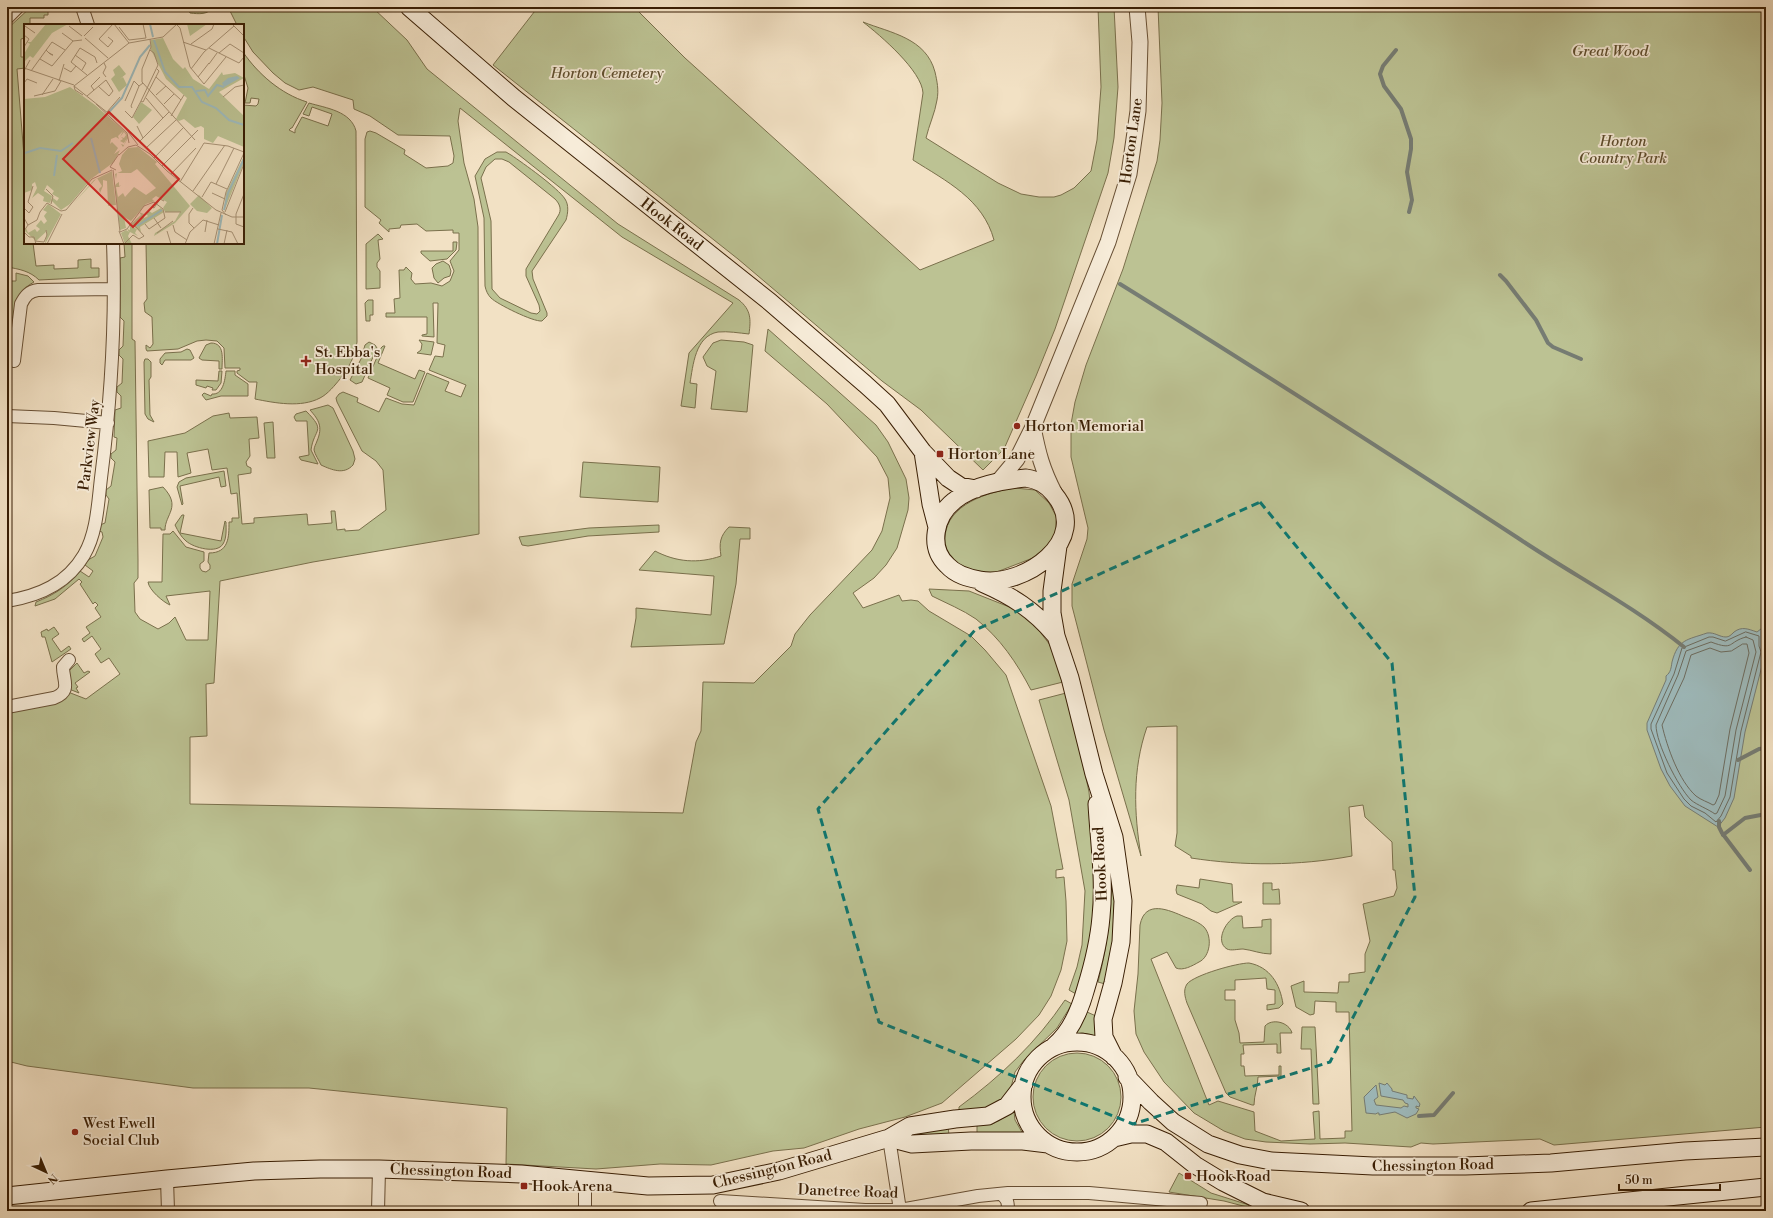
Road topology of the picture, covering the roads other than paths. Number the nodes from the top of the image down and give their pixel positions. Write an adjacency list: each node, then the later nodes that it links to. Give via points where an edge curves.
1 (18, 7): 5 (street)
2 (82, 7): 6 (street)
3 (409, 7): 13 (main road, Hook Road, via 514,98 770,302 865,384 887,404)
4 (1137, 7): 12 (street, Horton Lane, via 1140,42 1138,111 1129,174 1108,242)
5 (7, 18)
6 (88, 24)
7 (113, 244): 8 (street, Parkview Way)
8 (113, 289): 9 (street, via 30,292 24,298 21,307); 11 (street, Parkview Way, via 112,376)
9 (14, 361)
10 (7, 416): 11 (street)
11 (108, 423): 20 (street, Parkview Way, via 96,516 84,554 70,572 53,586 31,597)
12 (1033, 427): 14 (street, Horton Lane, via 1017,459); 16 (street, via 1041,464)
13 (923, 452): 15 (main road, Hook Road, via 950,480 960,486); 17 (main road, Hook Road)
14 (997, 483): 15 (main road); 16 (main road, via 1026,478 1037,480)
15 (976, 489): 17 (main road, via 950,504 940,517)
16 (1057, 497): 18 (main road, via 1066,519)
17 (937, 527): 19 (main road, via 937,547 945,563 960,575)
18 (1058, 546): 19 (main road, via 1044,561 1016,576 992,582); 21 (main road, via 1052,591)
19 (975, 579): 21 (main road, via 1020,602 1042,619)
20 (7, 602)
21 (1056, 636): 24 (main road, Hook Road)
22 (69, 660): 23 (street, via 64,667 66,685 60,695)
23 (7, 706)
24 (1094, 774): 25 (main road, Hook Road, via 1102,893 1096,949 1085,992 1074,1020 1059,1042); 26 (main road, Hook Road, via 1115,843 1123,901 1121,942 1103,1019 1104,1038)
25 (1041, 1056): 26 (main road, Chessington Road, via 1066,1042 1078,1041 1093,1044); 28 (main road, Chessington Road, via 1030,1069)
26 (1114, 1057): 27 (main road, Chessington Road)
27 (1128, 1077): 30 (main road, Chessington Road, via 1132,1098 1130,1109 1122,1129); 32 (main road, Chessington Road, via 1173,1122 1208,1144 1240,1155 1271,1160 1373,1166 1465,1166 1551,1163 1685,1151)
28 (1024, 1084): 29 (main road, Chessington Road, via 1007,1106 988,1116 910,1126); 31 (main road, Chessington Road, via 1022,1095 1026,1118 1035,1133)
29 (888, 1138): 31 (main road, Chessington Road, via 912,1144 1023,1141); 35 (main road, Chessington Road, via 779,1171 713,1185 648,1186); 42 (street)
30 (1114, 1138): 31 (main road, Chessington Road, via 1094,1150 1082,1152 1070,1152); 47 (main road, Chessington Road, via 1130,1134 1147,1134 1166,1142 1195,1165 1263,1202)
31 (1048, 1144)
32 (1766, 1147)
33 (379, 1169): 34 (main road, Chessington Road, via 254,1171); 35 (main road, Chessington Road, via 521,1174); 44 (street)
34 (167, 1179): 38 (main road, Chessington Road); 43 (street)
35 (585, 1180): 45 (street)
36 (1766, 1187): 48 (main road)
37 (1001, 1194): 40 (street, via 1089,1193); 42 (street, Danetree Road); 46 (street, via 1006,1198)
38 (7, 1196)
39 (720, 1201): 41 (street, Danetree Road)
40 (1201, 1203)
41 (824, 1209): 42 (street, Danetree Road)
42 (900, 1210)
43 (168, 1211)
44 (378, 1211)
45 (585, 1211)
46 (1008, 1211)
47 (1301, 1211)
48 (1531, 1211)

